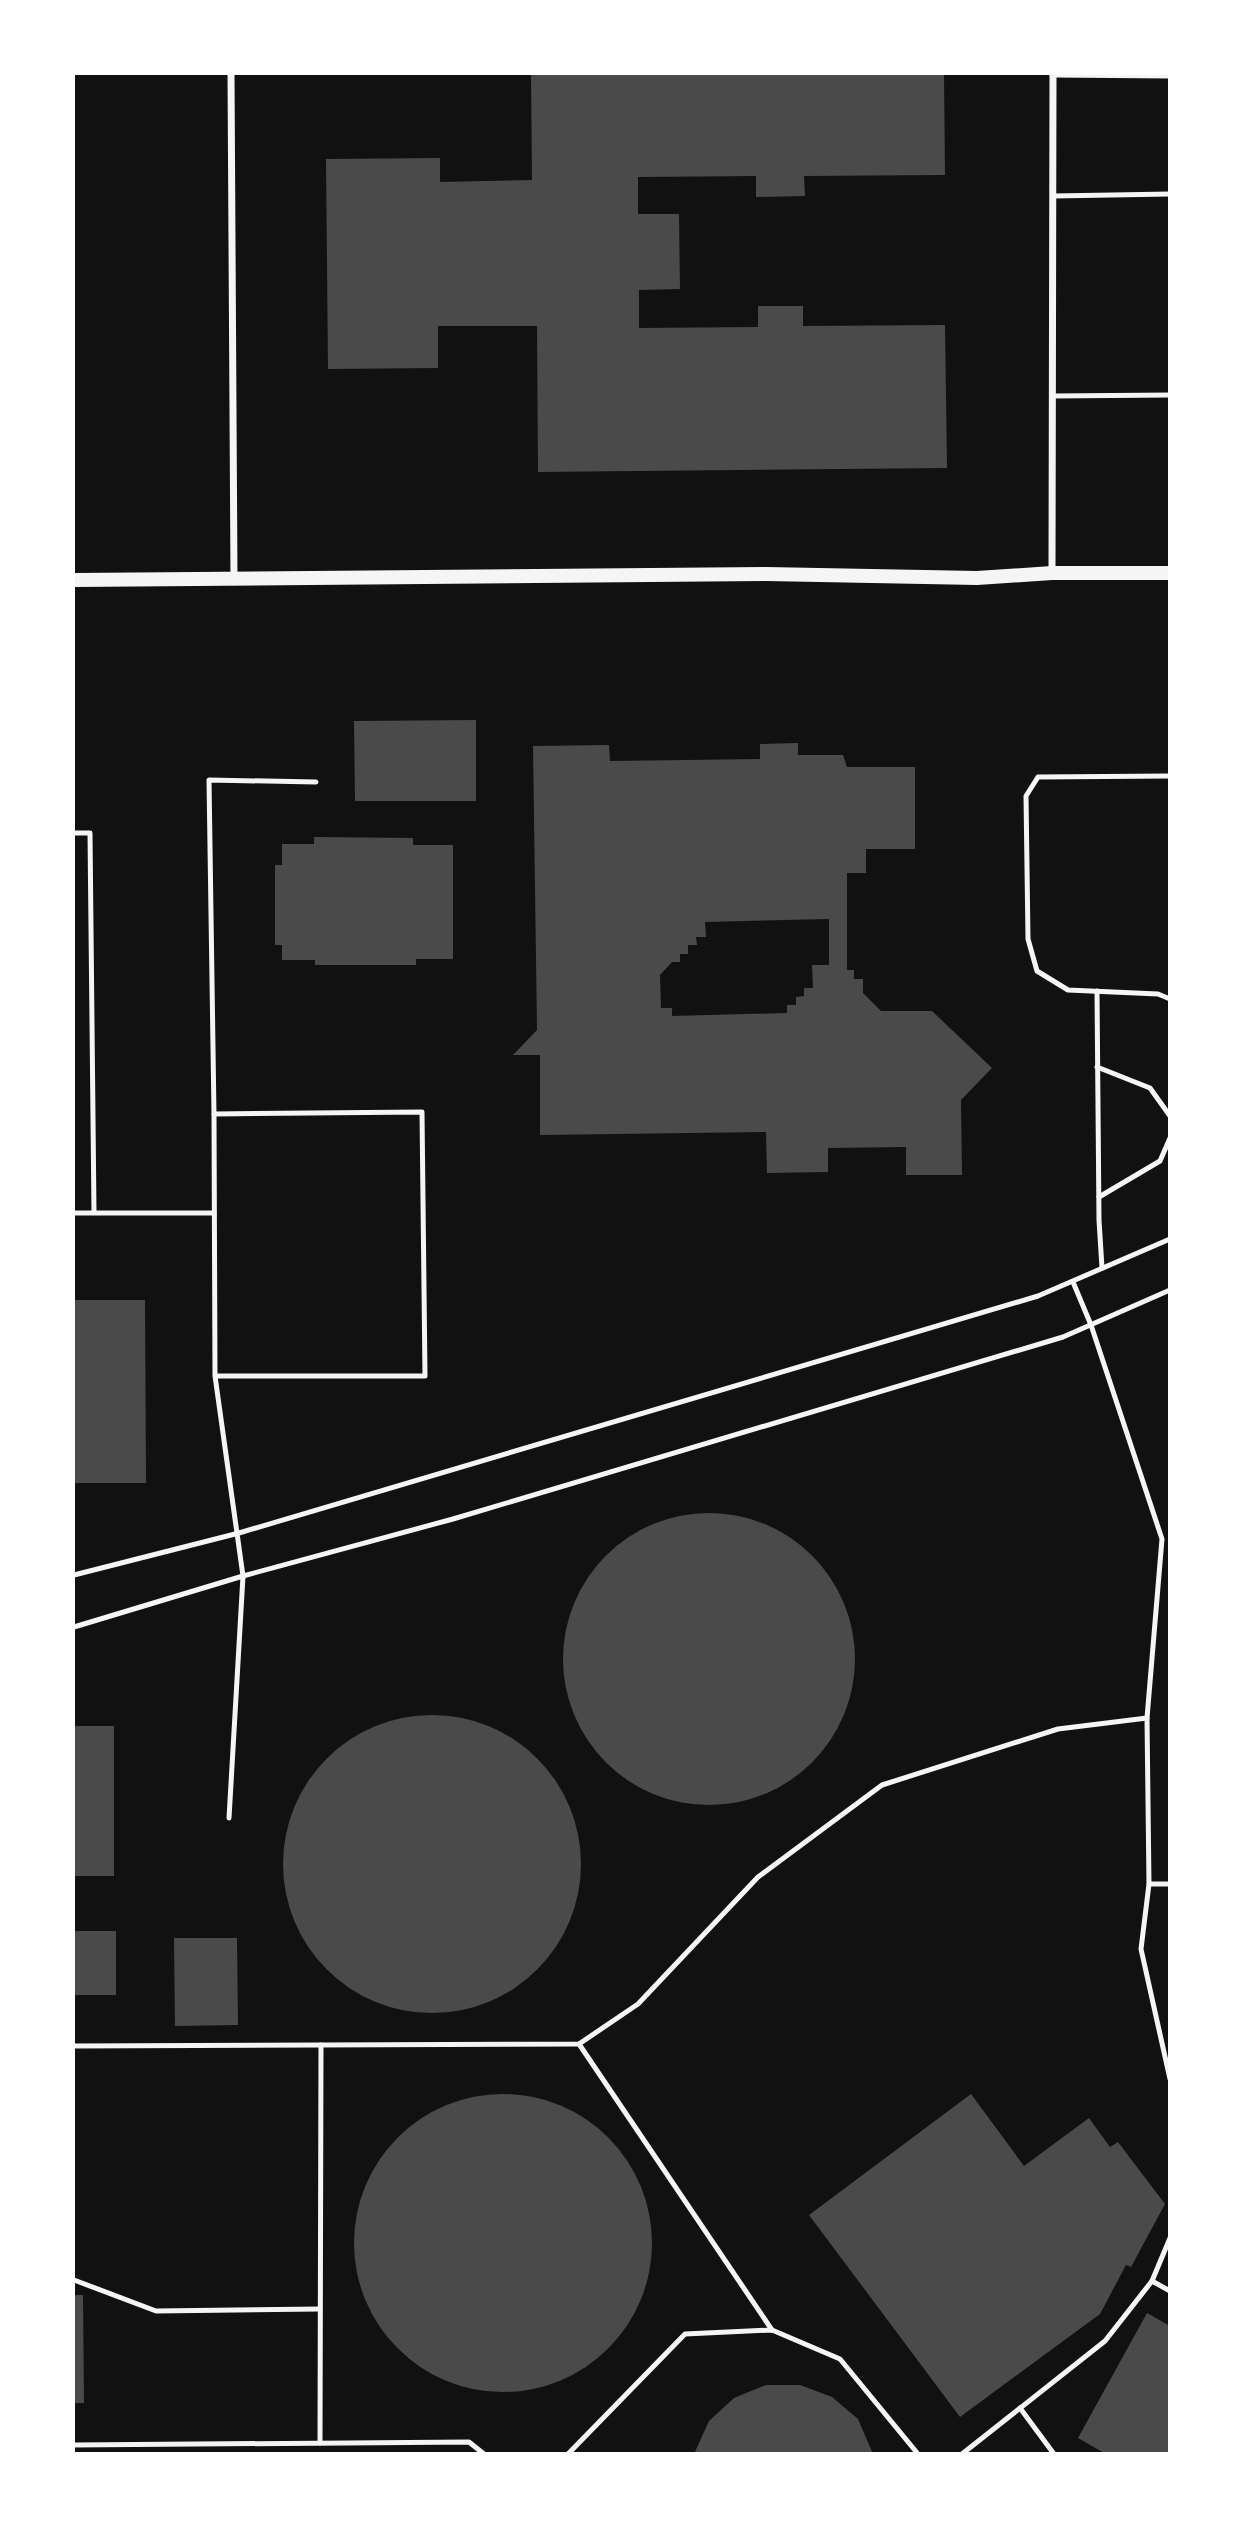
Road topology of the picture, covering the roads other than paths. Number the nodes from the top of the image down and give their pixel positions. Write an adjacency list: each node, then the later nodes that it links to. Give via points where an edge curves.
1 (231, 74): 10 (street)
2 (1054, 74): 3 (street); 5 (street)
3 (1170, 75)
4 (1170, 194): 5 (lane)
5 (1053, 196): 7 (street)
6 (1170, 395): 7 (lane)
7 (1054, 396): 8 (street)
8 (1052, 573): 9 (main road); 10 (main road, via 977,578 766,574)
9 (1170, 573)
10 (234, 579): 11 (main road)
11 (74, 580)
12 (1170, 776): 15 (lane, via 1038,777 1026,796 1028,939 1037,971 1068,990)
13 (316, 782): 18 (lane, via 209,780)
14 (74, 833): 22 (lane, via 90,833)
15 (1097, 991): 16 (lane, via 1158,994); 17 (lane)
16 (1170, 999)
17 (1097, 1067): 19 (lane, via 1150,1088); 21 (lane)
18 (214, 1114): 24 (lane); 30 (lane, via 422,1112 425,1362 425,1376)
19 (1170, 1116)
20 (1170, 1138): 21 (lane, via 1160,1161)
21 (1098, 1197): 26 (lane)
22 (94, 1212): 23 (lane); 24 (lane)
23 (74, 1213)
24 (214, 1213): 30 (lane)
25 (1170, 1240): 26 (lane)
26 (1102, 1268): 27 (lane)
27 (1073, 1282): 29 (lane); 31 (lane)
28 (1170, 1290): 29 (lane)
29 (1091, 1325): 33 (lane, via 453,1519); 35 (lane, via 1161,1539)
30 (215, 1376): 31 (lane)
31 (239, 1533): 32 (lane); 33 (lane)
32 (74, 1575)
33 (243, 1576): 34 (lane); 36 (lane)
34 (74, 1627)
35 (1147, 1718): 37 (lane); 39 (lane, via 1058,1729 882,1785 758,1877 638,2004)
36 (229, 1818)
37 (1149, 1884): 38 (lane); 42 (lane, via 1141,1950)
38 (1170, 1884)
39 (579, 2044): 40 (lane); 48 (lane)
40 (321, 2045): 41 (lane); 47 (lane)
41 (74, 2046)
42 (1170, 2079)
43 (1170, 2238): 45 (lane)
44 (74, 2280): 47 (lane, via 156,2311)
45 (1152, 2281): 46 (lane); 49 (lane, via 1105,2341)
46 (1170, 2291)
47 (320, 2309): 50 (lane)
48 (772, 2330): 53 (lane, via 685,2334); 54 (lane, via 840,2359)
49 (1020, 2407): 55 (lane); 56 (lane)
50 (320, 2443): 51 (lane); 52 (lane, via 469,2442)
51 (74, 2445)
52 (484, 2454)
53 (568, 2454)
54 (918, 2454)
55 (962, 2454)
56 (1054, 2454)

